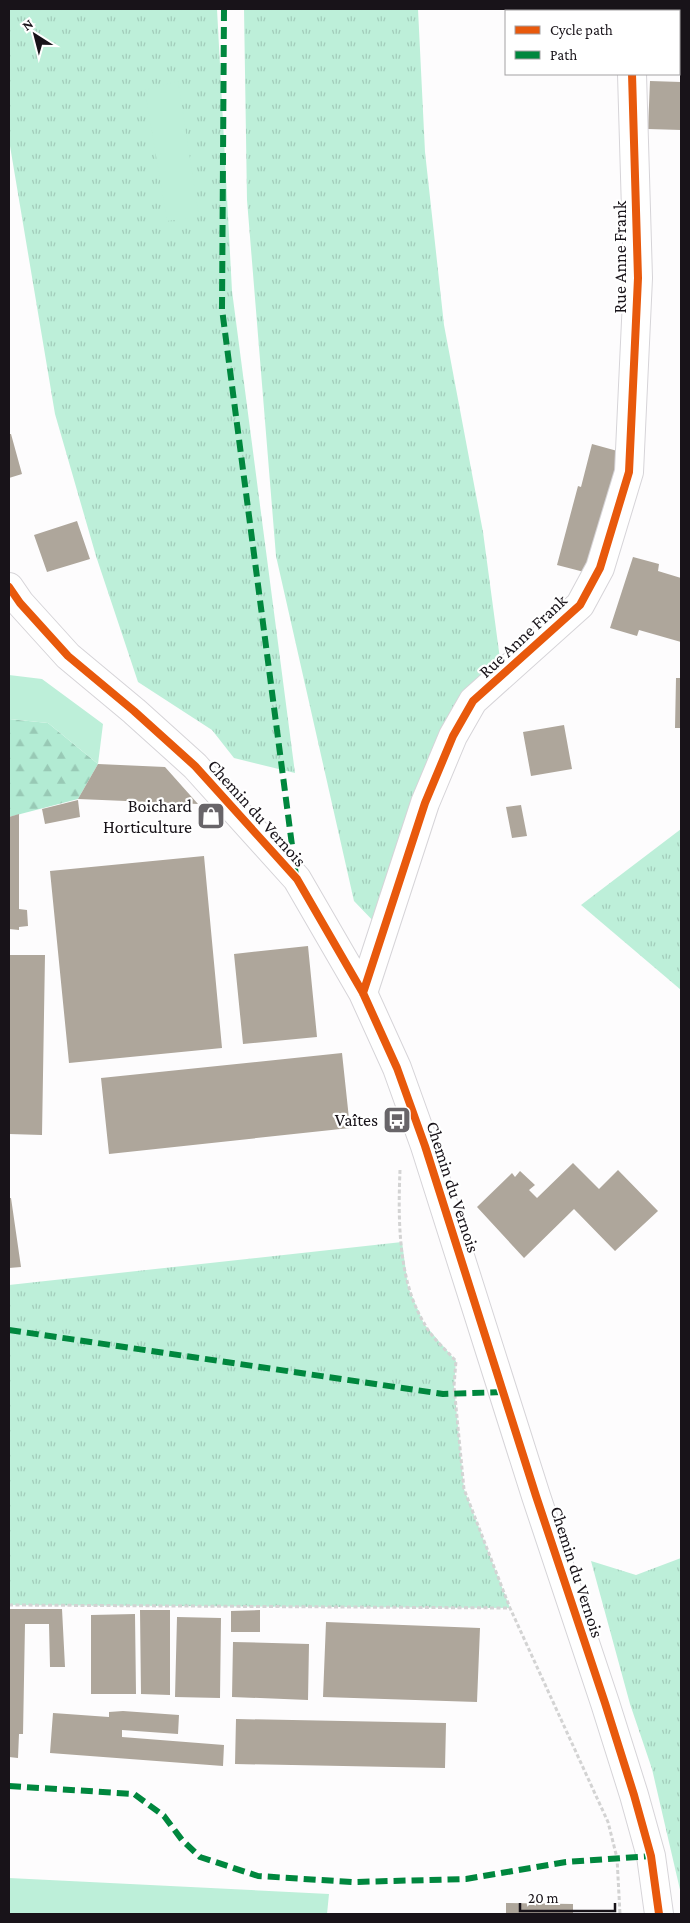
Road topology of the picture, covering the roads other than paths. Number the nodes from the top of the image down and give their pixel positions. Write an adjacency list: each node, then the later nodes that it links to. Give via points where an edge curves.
1 (632, 75): 3 (street, Rue Anne Frank, via 638,278 629,472 600,568 580,604 473,701 453,736 424,804)
2 (9, 587): 3 (street, Chemin du Vernois, via 68,656 195,766 297,879)
3 (363, 993): 4 (street, Chemin du Vernois, via 398,1068 425,1146 605,1704 651,1856)
4 (659, 1914)

